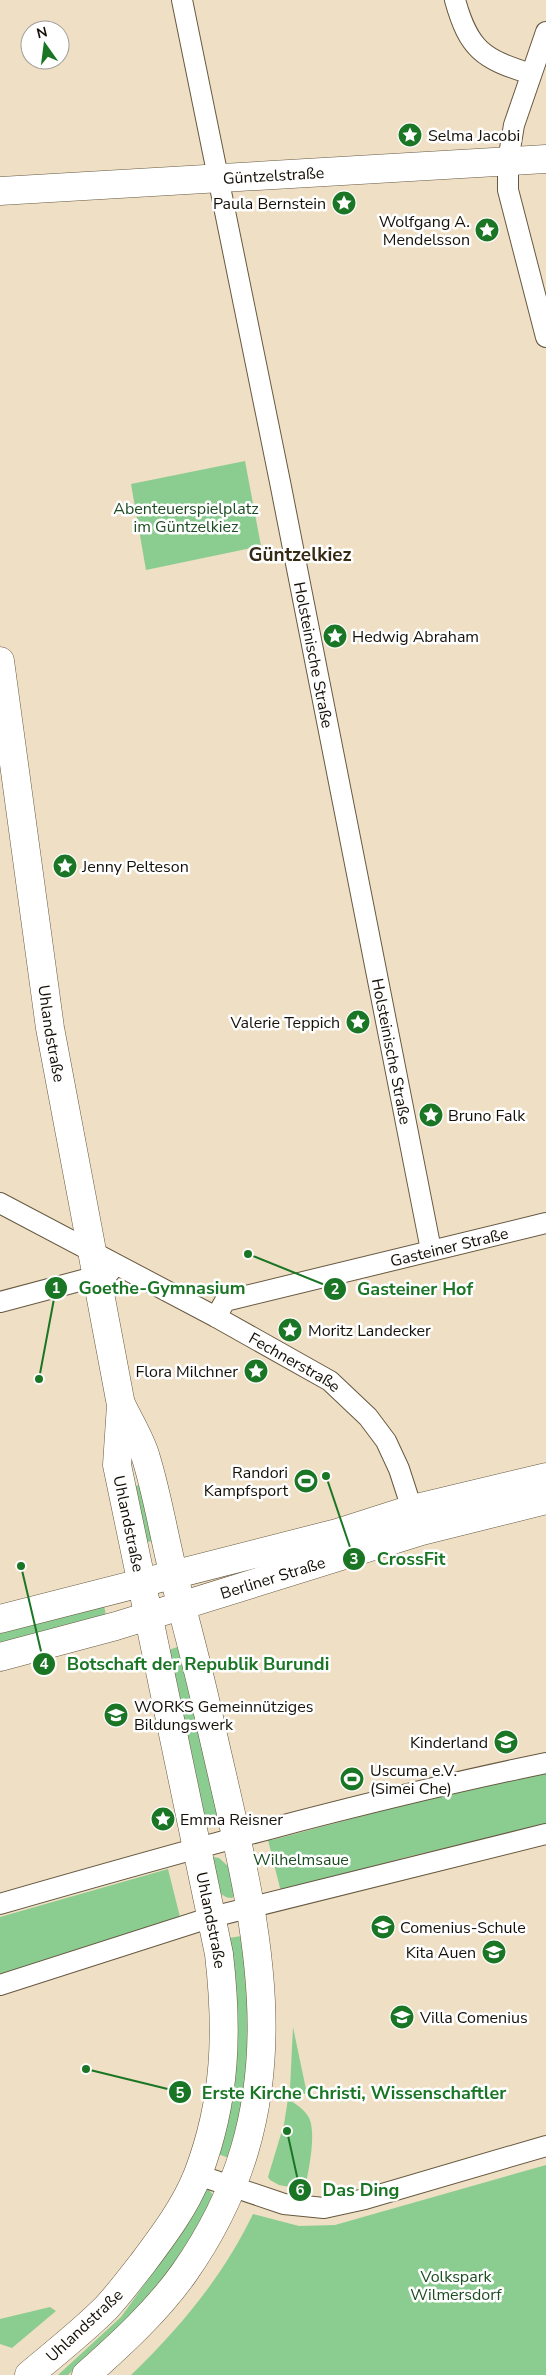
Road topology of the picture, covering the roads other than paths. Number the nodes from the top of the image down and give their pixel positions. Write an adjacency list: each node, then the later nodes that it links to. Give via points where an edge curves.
1 (182, 0): 7 (street, Holsteinische Straße)
2 (455, 0): 4 (street, via 467,34 481,52 498,63)
3 (546, 32): 4 (street)
4 (531, 74): 6 (street, via 514,125)
5 (546, 159): 6 (main road, Güntzelstraße)
6 (508, 161): 7 (main road, Güntzelstraße); 9 (street, via 509,198)
7 (217, 178): 8 (main road, Güntzelstraße); 13 (street, Holsteinische Straße)
8 (0, 191)
9 (546, 337)
10 (0, 661): 14 (main road, Uhlandstraße, via 50,1028)
11 (0, 1204): 14 (street)
12 (546, 1223): 13 (street, Gasteiner Straße)
13 (431, 1250): 16 (street, Gasteiner Straße, via 225,1301)
14 (95, 1264): 15 (street); 16 (street, Fechnerstraße, via 123,1269); 17 (main road, Uhlandstraße)
15 (0, 1302)
16 (216, 1317): 20 (street, Fechnerstraße, via 330,1381 368,1417 386,1440)
17 (122, 1404): 21 (main road, Uhlandstraße, via 146,1456); 22 (main road, Uhlandstraße, via 117,1465)
18 (546, 1477): 20 (main road, Berliner Straße)
19 (546, 1500): 23 (main road, Berliner Straße, via 431,1528)
20 (412, 1509): 21 (main road, Berliner Straße, via 337,1533)
21 (174, 1575): 22 (main road, Berliner Straße); 23 (main road, Uhlandstraße)
22 (141, 1583): 24 (main road, Uhlandstraße); 25 (main road, Berliner Straße)
23 (182, 1605): 24 (main road, Berliner Straße); 29 (main road, Uhlandstraße)
24 (148, 1616): 26 (main road, Berliner Straße); 30 (main road, Uhlandstraße)
25 (0, 1619)
26 (0, 1657)
27 (546, 1763): 29 (street, via 468,1779)
28 (546, 1834): 32 (street)
29 (236, 1838): 30 (street); 32 (main road, Uhlandstraße)
30 (196, 1848): 31 (street); 33 (main road, Uhlandstraße)
31 (0, 1904)
32 (250, 1907): 33 (street); 37 (main road, Uhlandstraße, via 258,1959 263,2041 255,2114)
33 (212, 1917): 34 (street); 36 (main road, Uhlandstraße, via 224,1992 224,2066 216,2113)
34 (0, 1985)
35 (546, 2146): 37 (street, via 331,2207 284,2204)
36 (198, 2175): 37 (street); 38 (main road, Uhlandstraße, via 166,2232 118,2295)
37 (232, 2186): 39 (main road, Uhlandstraße, via 216,2220 182,2275 134,2330)
38 (29, 2375)
39 (86, 2375)

